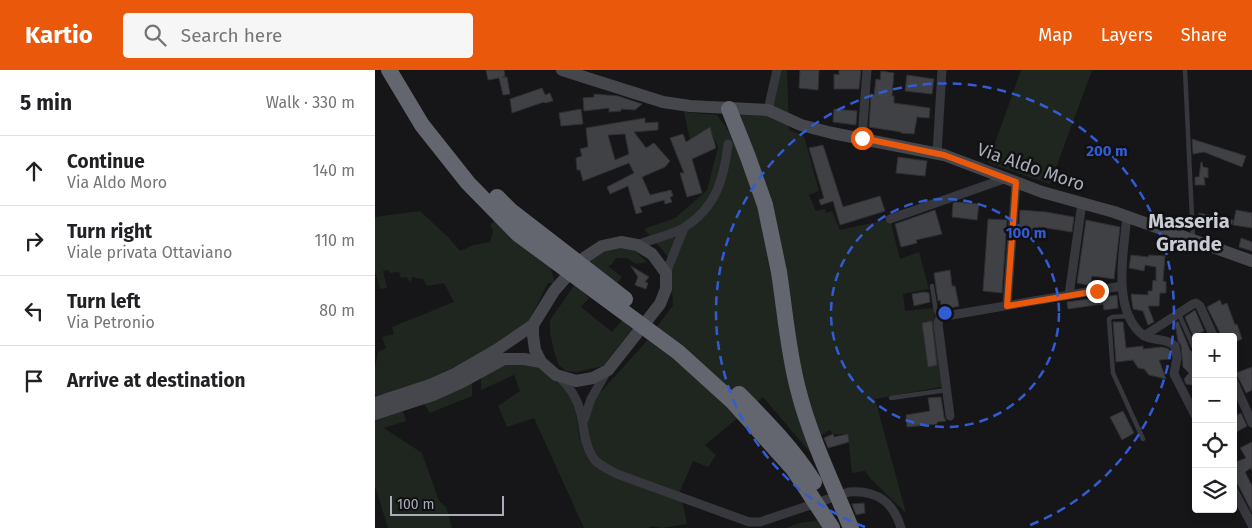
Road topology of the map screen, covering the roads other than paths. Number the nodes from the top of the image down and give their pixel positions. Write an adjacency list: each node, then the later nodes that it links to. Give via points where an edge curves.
1 (389, 70): 48 (highway, bridge, via 422,125 468,183 518,234 678,352 732,401 794,470)
2 (401, 70): 49 (highway, bridge, via 431,119 476,176 510,210 719,374 773,427 800,459)
3 (562, 70): 8 (street, via 663,102)
4 (777, 70): 9 (street)
5 (867, 70): 10 (street)
6 (942, 70): 12 (street)
7 (1185, 70): 18 (lane)
8 (729, 109): 9 (street); 50 (highway, bridge, via 765,205 798,390 814,440)
9 (768, 110): 10 (street, Via Aldo Moro, via 794,122)
10 (862, 138): 12 (street, Via Aldo Moro)
11 (728, 144): 17 (street, via 718,190 707,208)
12 (937, 153): 13 (street, Via Aldo Moro)
13 (1010, 180): 14 (street, Via Aldo Moro); 16 (street, via 1001,180); 25 (street)
14 (1081, 203): 15 (street, Via Aldo Moro); 24 (street)
15 (1127, 216): 18 (street, Via Aldo Moro); 23 (street)
16 (891, 219)
17 (684, 228): 19 (street); 21 (street)
18 (1193, 239): 20 (street, Via Aldo Moro)
19 (637, 245): 21 (street, via 652,254); 29 (street, via 621,242 602,246 581,260 554,291)
20 (1252, 261)
21 (665, 272): 34 (street, via 666,289 660,304)
22 (932, 286): 28 (lane)
23 (1122, 286): 24 (street); 27 (street)
24 (1069, 296): 25 (street)
25 (1007, 306): 28 (street)
26 (1178, 312): 30 (street, via 1199,304); 31 (street); 32 (lane)
27 (1129, 316): 31 (street); 45 (lane, via 1109,319 1111,363 1115,380)
28 (940, 318): 37 (street, via 938,324)
29 (533, 325): 33 (street, via 535,350); 39 (street, via 455,374)
30 (1212, 333)
31 (1143, 336): 40 (street, via 1175,346 1174,374)
32 (1192, 344)
33 (541, 362): 35 (street); 41 (street, via 504,359 433,395)
34 (608, 370): 35 (street, via 593,378 576,381); 44 (street, via 591,399)
35 (557, 375): 44 (street, via 577,400)
36 (1237, 389): 43 (street)
37 (947, 390): 38 (lane); 42 (street)
38 (891, 398)
39 (375, 403)
40 (1192, 408)
41 (375, 414)
42 (950, 416)
43 (1252, 423)
44 (583, 425): 51 (street, via 592,456 617,474 749,522 760,522 849,492 863,491 879,495 892,509)
45 (1143, 439)
46 (1237, 496): 47 (street)
47 (1252, 524)
48 (832, 528)
49 (843, 528)
50 (851, 528)
51 (901, 528)

